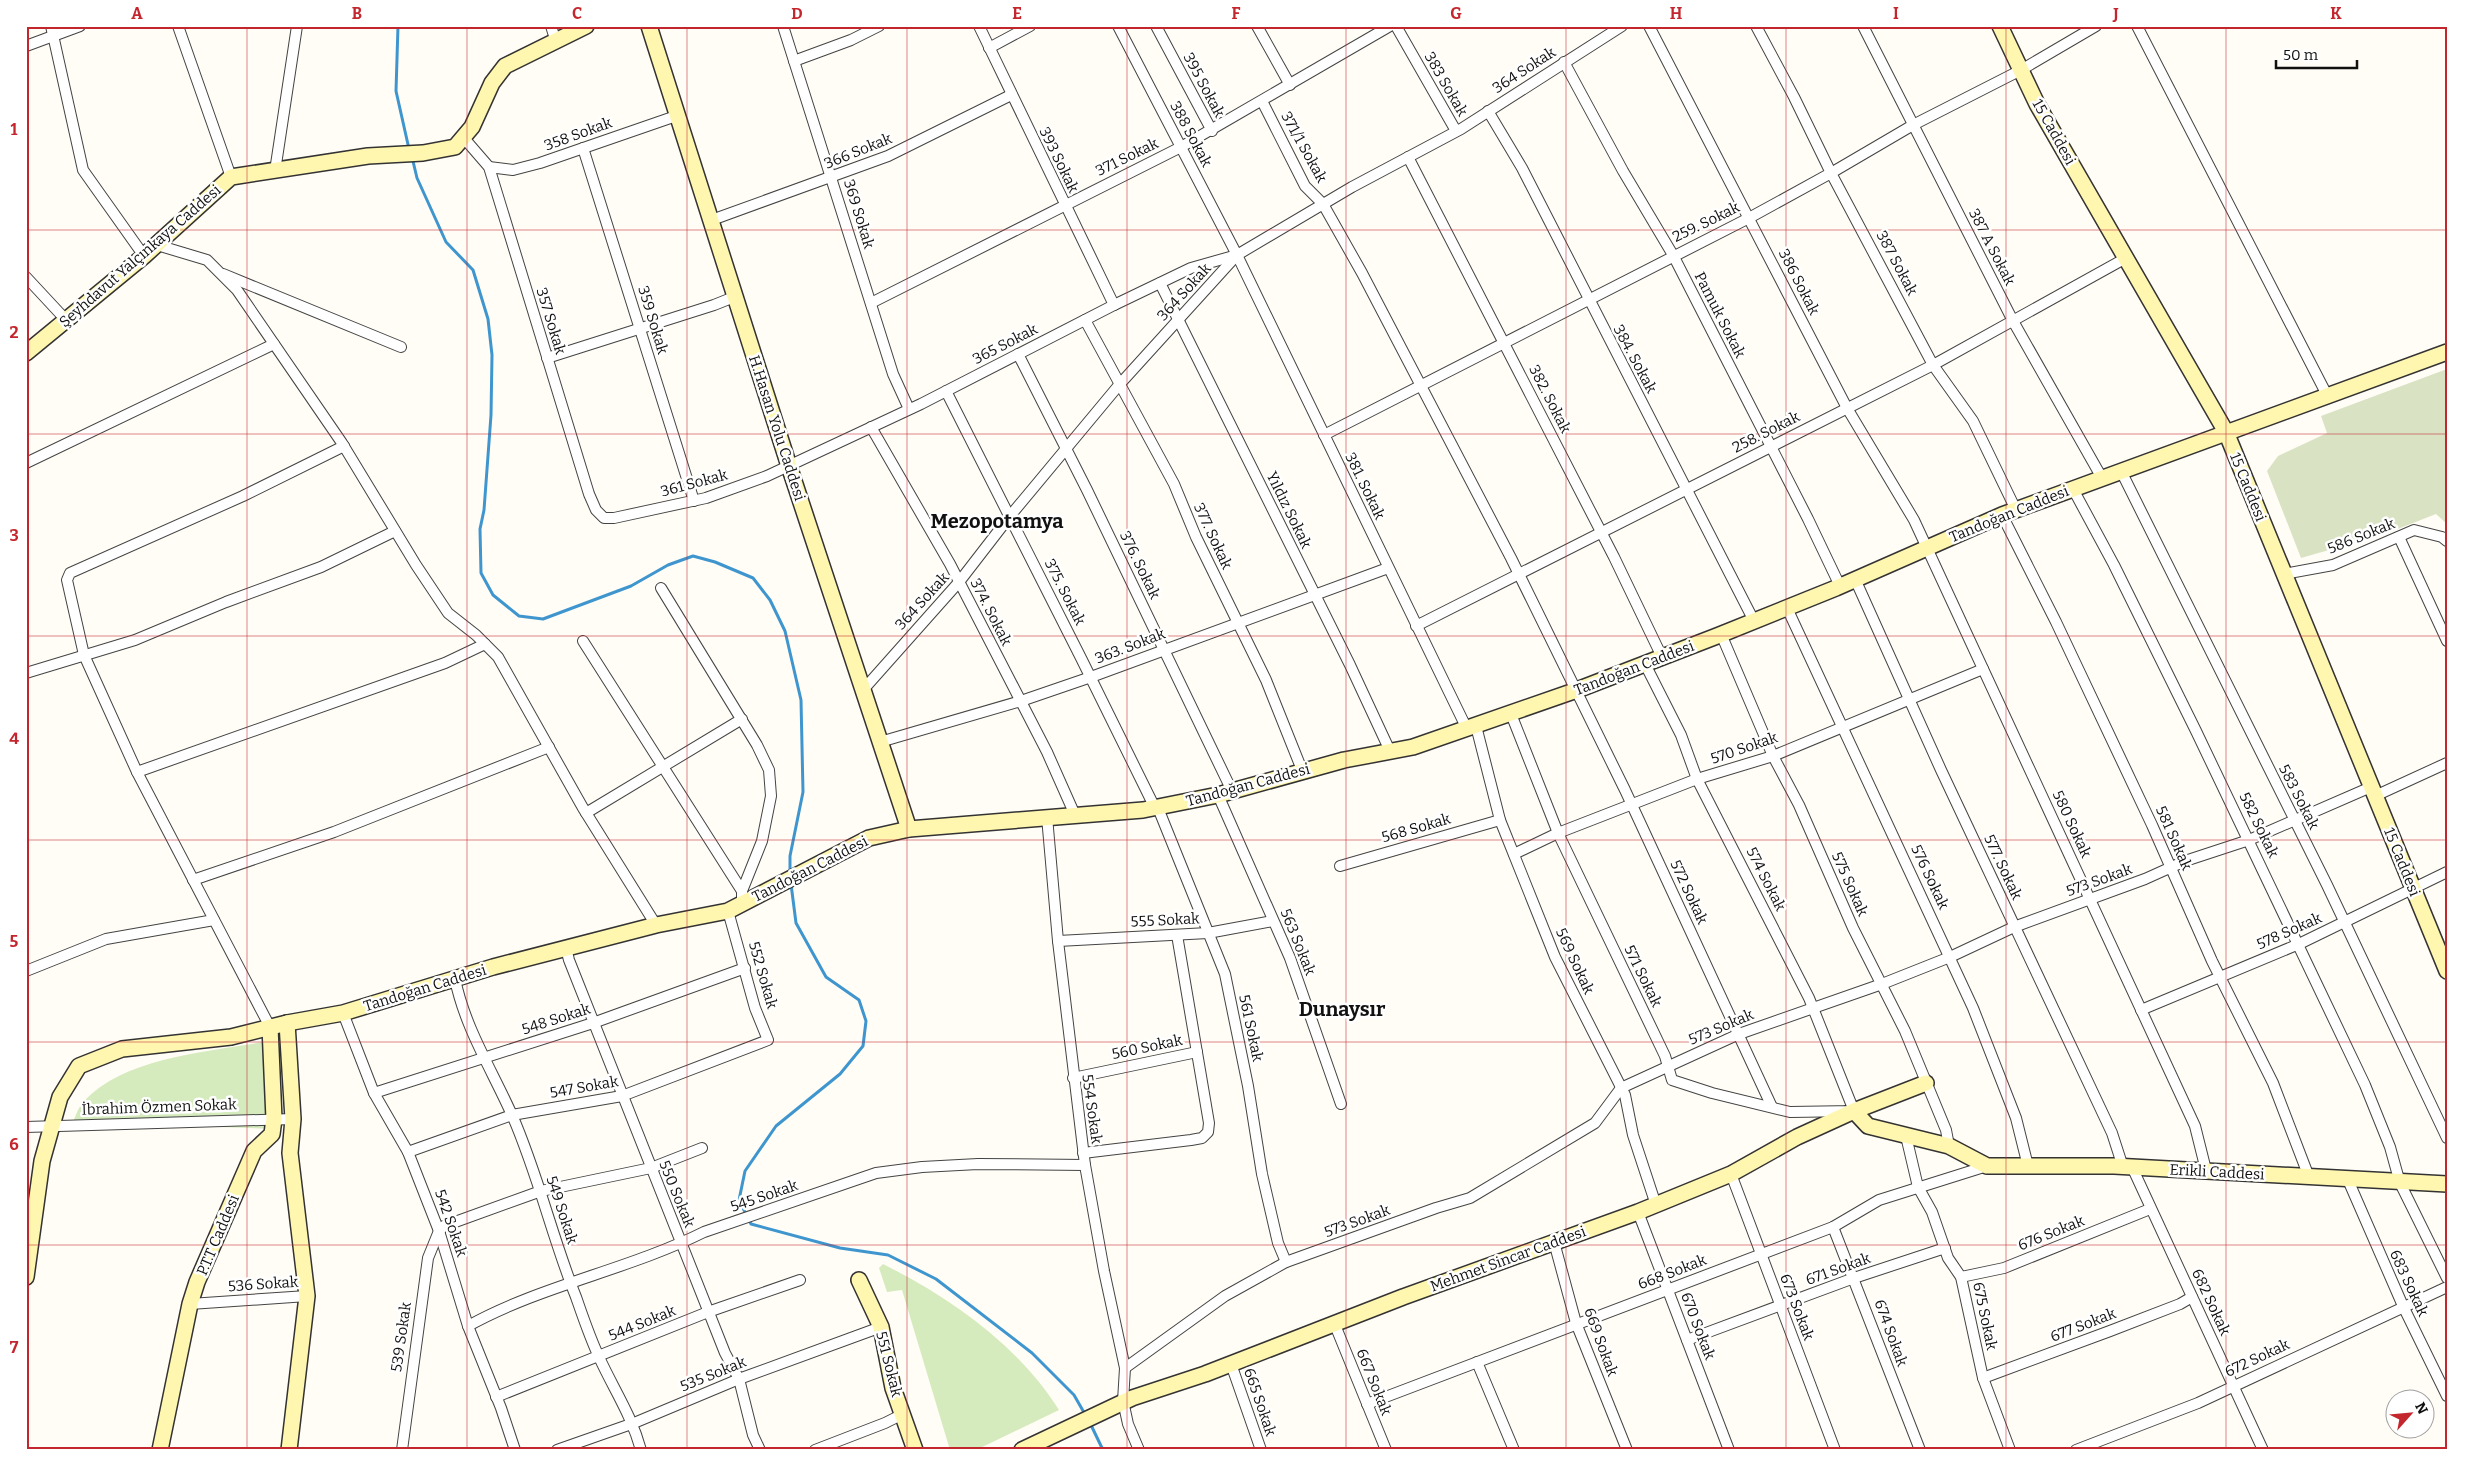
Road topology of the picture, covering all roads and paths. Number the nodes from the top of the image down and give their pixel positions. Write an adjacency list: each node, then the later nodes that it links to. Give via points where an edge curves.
1 (80, 26): 23 (street)
2 (178, 26): 45 (street)
3 (297, 26): 43 (street)
4 (551, 26): 24 (street)
5 (586, 26): 24 (street)
6 (649, 26): 34 (street, H.Hasan Yolu Caddesi)
7 (783, 26): 27 (street, 369 Sokak)
8 (879, 26): 27 (street)
9 (979, 26): 26 (street, 393 Sokak)
10 (1030, 26): 26 (street)
11 (1118, 26): 39 (street, 388 Sokak)
12 (1156, 26): 36 (street, 395 Sokak)
13 (1257, 26): 30 (street)
14 (1390, 26): 30 (street, 371 Sokak)
15 (1396, 26): 37 (street, 383 Sokak)
16 (1622, 26): 28 (street, 364 Sokak)
17 (1649, 26): 49 (street, 386 Sokak)
18 (1756, 26): 44 (street, 387 Sokak)
19 (1863, 26): 35 (street, 387 A Sokak)
20 (2000, 26): 29 (street, 15 Caddesi)
21 (2096, 26): 29 (street, 259. Sokak)
22 (2137, 26): 79 (street)
23 (52, 31): 25 (street); 54 (street, via 83,170)
24 (556, 42): 38 (street, via 505,66 492,83 472,127)
25 (26, 46)
26 (989, 48): 31 (street, 393 Sokak)
27 (794, 61): 46 (street, 369 Sokak)
28 (1564, 62): 33 (street, 364 Sokak); 53 (street, Pamuk Sokak)
29 (2021, 70): 35 (street, 259. Sokak); 55 (street, 15 Caddesi, via 2037,104)
30 (1290, 85): 32 (street, 371 Sokak)
31 (1011, 95): 46 (street, 366 Sokak, via 888,156); 48 (street, 393 Sokak)
32 (1262, 101): 36 (street, 371 Sokak); 47 (street, 371/1 Sokak, via 1305,186)
33 (1488, 111): 37 (street, 364 Sokak); 60 (street, 384. Sokak, via 1522,168)
34 (676, 116): 40 (street, 358 Sokak); 50 (street, H.Hasan Yolu Caddesi)
35 (1913, 125): 44 (street, 259. Sokak); 65 (street, 387 A Sokak)
36 (1212, 130): 39 (street, 371 Sokak)
37 (1456, 131): 41 (street, 364 Sokak)
38 (463, 137): 42 (street, 357 Sokak); 43 (street, Şeyhdavut Yalçınkaya Caddesi, via 455,147 368,156)
39 (1181, 147): 48 (street, 371 Sokak); 52 (street, 388 Sokak)
40 (583, 148): 42 (street, 358 Sokak, via 513,170); 67 (street, 359 Sokak)
41 (1408, 157): 47 (street, 364 Sokak); 68 (street, 382. Sokak)
42 (489, 167): 74 (street, 357 Sokak)
43 (275, 171): 45 (street, Şeyhdavut Yalçınkaya Caddesi)
44 (1831, 173): 49 (street, 259. Sokak); 75 (street, 387 Sokak)
45 (231, 177): 51 (street, Şeyhdavut Yalçınkaya Caddesi)
46 (832, 177): 50 (street, 366 Sokak); 61 (street, 369 Sokak)
47 (1323, 204): 52 (street, 364 Sokak); 77 (street, 371/1 Sokak)
48 (1064, 205): 61 (street, 371 Sokak); 62 (street, 393 Sokak)
49 (1749, 218): 53 (street, 259. Sokak); 80 (street, 386 Sokak)
50 (710, 221): 59 (street, H.Hasan Yolu Caddesi)
51 (157, 244): 54 (street, Şeyhdavut Yalçınkaya Caddesi); 56 (street, via 208,260)
52 (1237, 255): 58 (street, 365 Sokak, via 1191,268); 66 (street, 364 Sokak); 84 (street, 381. Sokak)
53 (1673, 255): 60 (street, 259. Sokak); 86 (street, Pamuk Sokak)
54 (144, 256): 63 (street, Şeyhdavut Yalçınkaya Caddesi)
55 (2126, 258): 65 (street, 258. Sokak); 83 (street, 15 Caddesi)
56 (220, 273): 69 (street, via 237,290); 70 (street)
57 (26, 277): 63 (street)
58 (1160, 283): 62 (street, 365 Sokak); 66 (street, Yıldız Sokak)
59 (734, 297): 67 (street); 89 (street, H.Hasan Yolu Caddesi)
60 (1588, 300): 68 (street, 259. Sokak); 92 (street, 384. Sokak)
61 (871, 303): 81 (street, 369 Sokak, via 893,374)
62 (1114, 305): 64 (street, 365 Sokak)
63 (66, 320): 72 (street, Şeyhdavut Yalçınkaya Caddesi)
64 (1084, 320): 73 (street, 365 Sokak); 76 (street, 377. Sokak)
65 (2013, 321): 75 (street, 258. Sokak); 91 (street, 387 A Sokak)
66 (1178, 322): 76 (street, 364 Sokak); 110 (street, Yıldız Sokak)
67 (640, 329): 74 (street); 94 (street, 359 Sokak)
68 (1504, 341): 77 (street, 259. Sokak); 99 (street, 382. Sokak)
69 (274, 344): 85 (street); 88 (street)
70 (401, 347)
71 (2447, 352): 79 (street, Tandoğan Caddesi)
72 (26, 353)
73 (1018, 354): 78 (street, 365 Sokak); 87 (street, 376. Sokak)
74 (547, 358): 97 (street, 357 Sokak, via 589,494 596,510)
75 (1933, 365): 80 (street, 258. Sokak); 95 (street, 387 Sokak, via 1973,421)
76 (1119, 385): 87 (street, 364 Sokak); 113 (street, 377. Sokak, via 1174,484)
77 (1420, 385): 84 (street, 259. Sokak); 105 (street, 572 Sokak)
78 (946, 391): 81 (street, 365 Sokak); 96 (street, 375. Sokak)
79 (2328, 397): 83 (street, Tandoğan Caddesi)
80 (1847, 408): 86 (street, 258. Sokak); 102 (street, 386 Sokak, via 1914,520)
81 (909, 409): 82 (street, 365 Sokak)
82 (871, 427): 89 (street, 365 Sokak); 107 (street, 374. Sokak)
83 (2226, 432): 90 (street, Tandoğan Caddesi); 104 (street, 15 Caddesi)
84 (1324, 435): 103 (street, 381. Sokak)
85 (344, 446): 98 (street); 120 (street, via 243,496 70,573 67,580)
86 (1770, 447): 92 (street, 258. Sokak); 108 (street, Pamuk Sokak)
87 (1066, 448): 96 (street, 364 Sokak); 119 (street, 376. Sokak)
88 (26, 463)
89 (788, 466): 94 (street, 361 Sokak); 126 (street, H.Hasan Yolu Caddesi)
90 (2121, 471): 91 (street, Tandoğan Caddesi); 151 (street, 583 Sokak)
91 (2102, 478): 93 (street, Tandoğan Caddesi)
92 (1685, 489): 99 (street, 258. Sokak); 112 (street, 384. Sokak)
93 (2073, 489): 95 (street, Tandoğan Caddesi); 154 (street, 582 Sokak, via 2114,565)
94 (694, 501): 97 (street, 361 Sokak)
95 (2009, 513): 102 (street, Tandoğan Caddesi); 157 (street, 581 Sokak)
96 (1010, 516): 107 (street, 364 Sokak); 125 (street, 375. Sokak)
97 (604, 518)
98 (395, 531): 118 (street, via 448,613); 120 (street, via 321,567 135,640)
99 (1602, 533): 105 (street, 258. Sokak); 121 (street, 382. Sokak)
100 (2399, 537): 101 (street, 586 Sokak, via 2414,530); 104 (street, 586 Sokak, via 2333,565); 117 (street)
101 (2447, 541)
102 (1926, 548): 106 (street, Tandoğan Caddesi); 123 (street, 580 Sokak)
103 (1388, 568): 110 (street, 363. Sokak); 114 (street, 381. Sokak)
104 (2284, 574): 143 (street, 15 Caddesi)
105 (1519, 576): 114 (street, 258. Sokak); 127 (street, 572 Sokak)
106 (1855, 580): 108 (street, Tandoğan Caddesi); 128 (street, 577. Sokak)
107 (959, 582): 126 (street, 364 Sokak); 129 (street, 374. Sokak)
108 (1840, 586): 111 (street, Tandoğan Caddesi)
109 (661, 588): 131 (street)
110 (1316, 596): 113 (street, 363. Sokak); 136 (street, Yıldız Sokak)
111 (1787, 608): 112 (street, Tandoğan Caddesi); 132 (street, 576 Sokak)
112 (1754, 621): 115 (street, Tandoğan Caddesi)
113 (1238, 623): 119 (street, 363. Sokak); 140 (street, 377. Sokak, via 1270,689)
114 (1416, 626): 133 (street, 381. Sokak)
115 (1721, 634): 121 (street, Tandoğan Caddesi); 137 (street, 575 Sokak)
116 (583, 641): 139 (street)
117 (2447, 641)
118 (485, 644): 135 (street, via 498,657); 141 (street, via 445,663)
119 (1164, 649): 125 (street, 363. Sokak); 144 (street, 376. Sokak)
120 (84, 655): 124 (street); 141 (street)
121 (1662, 657): 122 (street, Tandoğan Caddesi)
122 (1645, 664): 127 (street, Tandoğan Caddesi); 142 (street, 574 Sokak, via 1681,735)
123 (1984, 669): 128 (street, 570 Sokak); 162 (street, 580 Sokak)
124 (26, 672)
125 (1091, 677): 129 (street, 363. Sokak); 146 (street, 375. Sokak)
126 (862, 690): 134 (street, H.Hasan Yolu Caddesi)
127 (1577, 690): 130 (street, Tandoğan Caddesi); 145 (street, 572 Sokak)
128 (1910, 700): 132 (street, 570 Sokak); 168 (street, 577. Sokak)
129 (1021, 701): 134 (street, 363. Sokak); 148 (street, 374. Sokak)
130 (1511, 714): 133 (street, Tandoğan Caddesi); 153 (street, 571 Sokak)
131 (742, 719): 139 (street); 161 (street, via 769,770 772,796 762,841)
132 (1840, 726): 137 (street, 570 Sokak); 174 (street, 576 Sokak)
133 (1472, 728): 136 (street, Tandoğan Caddesi); 150 (street, 569 Sokak)
134 (880, 742): 152 (street, H.Hasan Yolu Caddesi)
135 (549, 746): 147 (street); 159 (street, via 334,832)
136 (1390, 751): 140 (street, Tandoğan Caddesi)
137 (1773, 756): 142 (street, 570 Sokak); 180 (street, 575 Sokak)
138 (2447, 763): 143 (street, 573 Sokak)
139 (664, 768): 147 (street); 161 (street)
140 (1302, 770): 144 (street, Tandoğan Caddesi)
141 (136, 772): 159 (street)
142 (1697, 780): 145 (street, 570 Sokak); 181 (street, 574 Sokak)
143 (2373, 791): 151 (street, 573 Sokak); 160 (street, 15 Caddesi)
144 (1225, 793): 146 (street, Tandoğan Caddesi); 165 (street, 563 Sokak)
145 (1632, 806): 153 (street, 570 Sokak); 187 (street, 572 Sokak)
146 (1157, 808): 148 (street, Tandoğan Caddesi); 169 (street, 561 Sokak)
147 (586, 813): 167 (street)
148 (1075, 815): 149 (street, Tandoğan Caddesi)
149 (1047, 817): 152 (street, Tandoğan Caddesi); 171 (street, 554 Sokak)
150 (1500, 820): 155 (street, 569 Sokak); 156 (street, 568 Sokak)
151 (2294, 821): 154 (street, 573 Sokak); 166 (street, 583 Sokak)
152 (909, 829): 161 (street, Tandoğan Caddesi, via 869,838 793,878)
153 (1558, 833): 155 (street, 570 Sokak); 191 (street, 571 Sokak)
154 (2249, 840): 157 (street, 573 Sokak); 172 (street, 582 Sokak)
155 (1514, 854): 194 (street, 569 Sokak, via 1556,957)
156 (1340, 866)
157 (2170, 867): 162 (street, 573 Sokak); 178 (street, 581 Sokak)
158 (2447, 872): 160 (street, 578 Sokak)
159 (193, 880): 164 (street)
160 (2413, 889): 166 (street, 578 Sokak); 177 (street, 15 Caddesi)
161 (742, 897): 163 (street, Tandoğan Caddesi)
162 (2090, 898): 168 (street, 573 Sokak); 182 (street, 580 Sokak)
163 (728, 911): 167 (street, Tandoğan Caddesi); 175 (street, 552 Sokak)
164 (214, 920): 176 (street, via 106,939); 186 (street)
165 (1273, 921): 169 (street, 555 Sokak); 197 (street, 563 Sokak, via 1290,958)
166 (2344, 923): 172 (street, 578 Sokak); 206 (street, 583 Sokak)
167 (656, 926): 173 (street, Tandoğan Caddesi)
168 (2014, 927): 174 (street, 573 Sokak); 214 (street, 577. Sokak)
169 (1208, 933): 170 (street, 555 Sokak); 233 (street, 561 Sokak, via 1225,974 1262,1174 1278,1243)
170 (1177, 935): 171 (street, 555 Sokak); 189 (street, 560 Sokak)
171 (1058, 941): 192 (street, 554 Sokak)
172 (2298, 944): 178 (street, 578 Sokak); 220 (street, 582 Sokak, via 2365,1085 2390,1147)
173 (566, 948): 179 (street, Tandoğan Caddesi); 185 (street, 550 Sokak)
174 (1950, 957): 180 (street, 573 Sokak); 213 (street, 576 Sokak, via 2016,1118)
175 (745, 968): 185 (street, 548 Sokak); 188 (street, 552 Sokak, via 755,1008 768,1040)
176 (26, 971)
177 (2447, 971)
178 (2220, 978): 182 (street, 578 Sokak); 218 (street, 581 Sokak, via 2273,1083)
179 (455, 979): 183 (street, Tandoğan Caddesi); 190 (street, 549 Sokak)
180 (1882, 984): 181 (street, 573 Sokak); 193 (street, 575 Sokak)
181 (1813, 1007): 187 (street, 573 Sokak); 199 (street, 574 Sokak)
182 (2141, 1010): 216 (street, 580 Sokak, via 2195,1126)
183 (343, 1013): 184 (street, Tandoğan Caddesi); 195 (street, 542 Sokak)
184 (287, 1023): 186 (street, Tandoğan Caddesi); 202 (street)
185 (593, 1023): 190 (street, 548 Sokak); 196 (street, 550 Sokak)
186 (270, 1027): 201 (street, P.T.T Caddesi); 203 (street, Tandoğan Caddesi, via 231,1036 122,1049 80,1066 60,1097)
187 (1739, 1034): 191 (street, 573 Sokak); 198 (street, 572 Sokak)
188 (762, 1043): 196 (street, 547 Sokak)
189 (1197, 1052): 192 (street, 560 Sokak); 210 (street, 560 Sokak, via 1209,1123 1208,1132 1202,1138)
190 (483, 1059): 195 (street, 548 Sokak); 200 (street, 549 Sokak)
191 (1668, 1066): 194 (street, 573 Sokak); 198 (street, 571 Sokak, via 1672,1080)
192 (1073, 1078): 210 (street, 554 Sokak)
193 (1926, 1083): 199 (street, Mehmet Sincar Caddesi); 207 (street, 575 Sokak, via 1946,1130)
194 (1621, 1088): 224 (street, 569 Sokak); 233 (street, 573 Sokak, via 1595,1123 1470,1198)
195 (374, 1093): 209 (street, 542 Sokak)
196 (622, 1096): 200 (street, 547 Sokak); 215 (street, 550 Sokak)
197 (1341, 1104)
198 (1772, 1107): 199 (street, 571 Sokak, via 1790,1112)
199 (1854, 1111): 205 (street, via 1868,1126); 217 (street, Mehmet Sincar Caddesi, via 1797,1137)
200 (512, 1115): 209 (street, 547 Sokak); 223 (street, 549 Sokak)
201 (274, 1119): 202 (street, İbrahim Özmen Sokak); 203 (street, İbrahim Özmen Sokak); 245 (street, P.T.T Caddesi, via 272,1134 254,1151)
202 (293, 1119): 243 (street, via 290,1153)
203 (52, 1125): 204 (street, İbrahim Özmen Sokak); 234 (street, Tandoğan Caddesi, via 42,1161)
204 (26, 1127)
205 (1906, 1136): 207 (street); 222 (street, 675 Sokak)
206 (2447, 1138)
207 (1949, 1146): 212 (street)
208 (702, 1148): 215 (street)
209 (408, 1152): 228 (street, 542 Sokak)
210 (1083, 1153): 211 (street, 554 Sokak)
211 (1085, 1165): 230 (street, 545 Sokak, via 978,1164 876,1173 704,1232); 257 (street, 554 Sokak)
212 (1986, 1166): 213 (street, Erikli Caddesi); 222 (street, 668 Sokak)
213 (2028, 1166): 214 (street, Erikli Caddesi)
214 (2127, 1167): 216 (street, Erikli Caddesi); 225 (street, 682 Sokak)
215 (651, 1168): 223 (street); 230 (street, 550 Sokak)
216 (2206, 1170): 218 (street, Erikli Caddesi)
217 (1732, 1174): 224 (street, Mehmet Sincar Caddesi); 232 (street, 673 Sokak)
218 (2309, 1178): 219 (street, Erikli Caddesi)
219 (2348, 1180): 220 (street, Erikli Caddesi); 247 (street, 683 Sokak)
220 (2400, 1183): 221 (street, Erikli Caddesi); 237 (street, 582 Sokak)
221 (2447, 1184)
222 (1918, 1188): 227 (street, 668 Sokak, via 1879,1200); 231 (street, 675 Sokak, via 1932,1212)
223 (541, 1191): 228 (street, via 444,1226); 240 (street, 549 Sokak)
224 (1656, 1204): 226 (street, Mehmet Sincar Caddesi)
225 (2150, 1208): 235 (street, 676 Sokak, via 2004,1268); 244 (street, 682 Sokak)
226 (1638, 1212): 229 (street, Mehmet Sincar Caddesi); 242 (street, 670 Sokak)
227 (1833, 1227): 232 (street, 668 Sokak); 236 (street, 674 Sokak)
228 (439, 1231): 251 (street, 542 Sokak); 270 (street, 539 Sokak, via 428,1258)
229 (1554, 1242): 249 (street, 669 Sokak); 250 (street, Mehmet Sincar Caddesi)
230 (681, 1243): 240 (street, 545 Sokak); 248 (street, 550 Sokak)
231 (1945, 1248): 235 (street, 675 Sokak); 236 (street, 671 Sokak)
232 (1760, 1254): 242 (street, 668 Sokak); 246 (street, 673 Sokak)
233 (1286, 1262): 257 (street, 573 Sokak, via 1224,1296)
234 (26, 1276)
235 (1961, 1277): 258 (street, 675 Sokak)
236 (1854, 1278): 246 (street, 671 Sokak); 284 (street, 674 Sokak)
237 (2447, 1278)
238 (800, 1280): 248 (street, 544 Sokak)
239 (859, 1280): 252 (street, 551 Sokak)
240 (570, 1282): 251 (street, 545 Sokak); 254 (street, 549 Sokak)
241 (2447, 1287): 247 (street, 672 Sokak)
242 (1668, 1291): 249 (street, 668 Sokak); 253 (street, 670 Sokak)
243 (307, 1296): 245 (street, 536 Sokak); 269 (street)
244 (2192, 1297): 258 (street, 677 Sokak); 260 (street, 682 Sokak)
245 (190, 1304): 268 (street, P.T.T Caddesi)
246 (1781, 1306): 253 (street, 671 Sokak); 283 (street, 673 Sokak)
247 (2403, 1306): 260 (street, 672 Sokak); 261 (street, 683 Sokak)
248 (708, 1312): 254 (street, 544 Sokak); 259 (street, 550 Sokak)
249 (1576, 1323): 255 (street, 668 Sokak); 281 (street, 669 Sokak)
250 (1335, 1325): 256 (street, Mehmet Sincar Caddesi); 264 (street, 667 Sokak)
251 (468, 1326): 262 (street, 542 Sokak)
252 (880, 1327): 259 (street, 535 Sokak); 265 (street, 551 Sokak, via 893,1388)
253 (1687, 1340): 282 (street, 670 Sokak)
254 (599, 1357): 262 (street, 544 Sokak); 266 (street, 549 Sokak)
255 (1478, 1362): 264 (street, 668 Sokak); 280 (street)
256 (1231, 1364): 263 (street, Mehmet Sincar Caddesi); 278 (street, 665 Sokak)
257 (1125, 1368): 263 (street, 554 Sokak)
258 (1983, 1378): 285 (street, 675 Sokak)
259 (739, 1379): 266 (street, 535 Sokak); 274 (street, 550 Sokak)
260 (2233, 1386): 286 (street, 672 Sokak); 287 (street, 682 Sokak)
261 (2447, 1396)
262 (496, 1397): 271 (street, 542 Sokak)
263 (1123, 1402): 267 (street, Mehmet Sincar Caddesi); 277 (street, 554 Sokak)
264 (1367, 1404): 279 (street, 667 Sokak)
265 (903, 1414): 275 (street); 276 (street, 551 Sokak)
266 (634, 1424): 272 (street, 535 Sokak); 273 (street, 549 Sokak)
267 (1026, 1448)
268 (160, 1450)
269 (288, 1450)
270 (402, 1450)
271 (515, 1450)
272 (557, 1450)
273 (641, 1450)
274 (760, 1450)
275 (815, 1450)
276 (915, 1450)
277 (1139, 1450)
278 (1261, 1450)
279 (1386, 1450)
280 (1514, 1450)
281 (1626, 1450)
282 (1729, 1450)
283 (1835, 1450)
284 (1920, 1450)
285 (2010, 1450)
286 (2076, 1450)
287 (2263, 1450)

